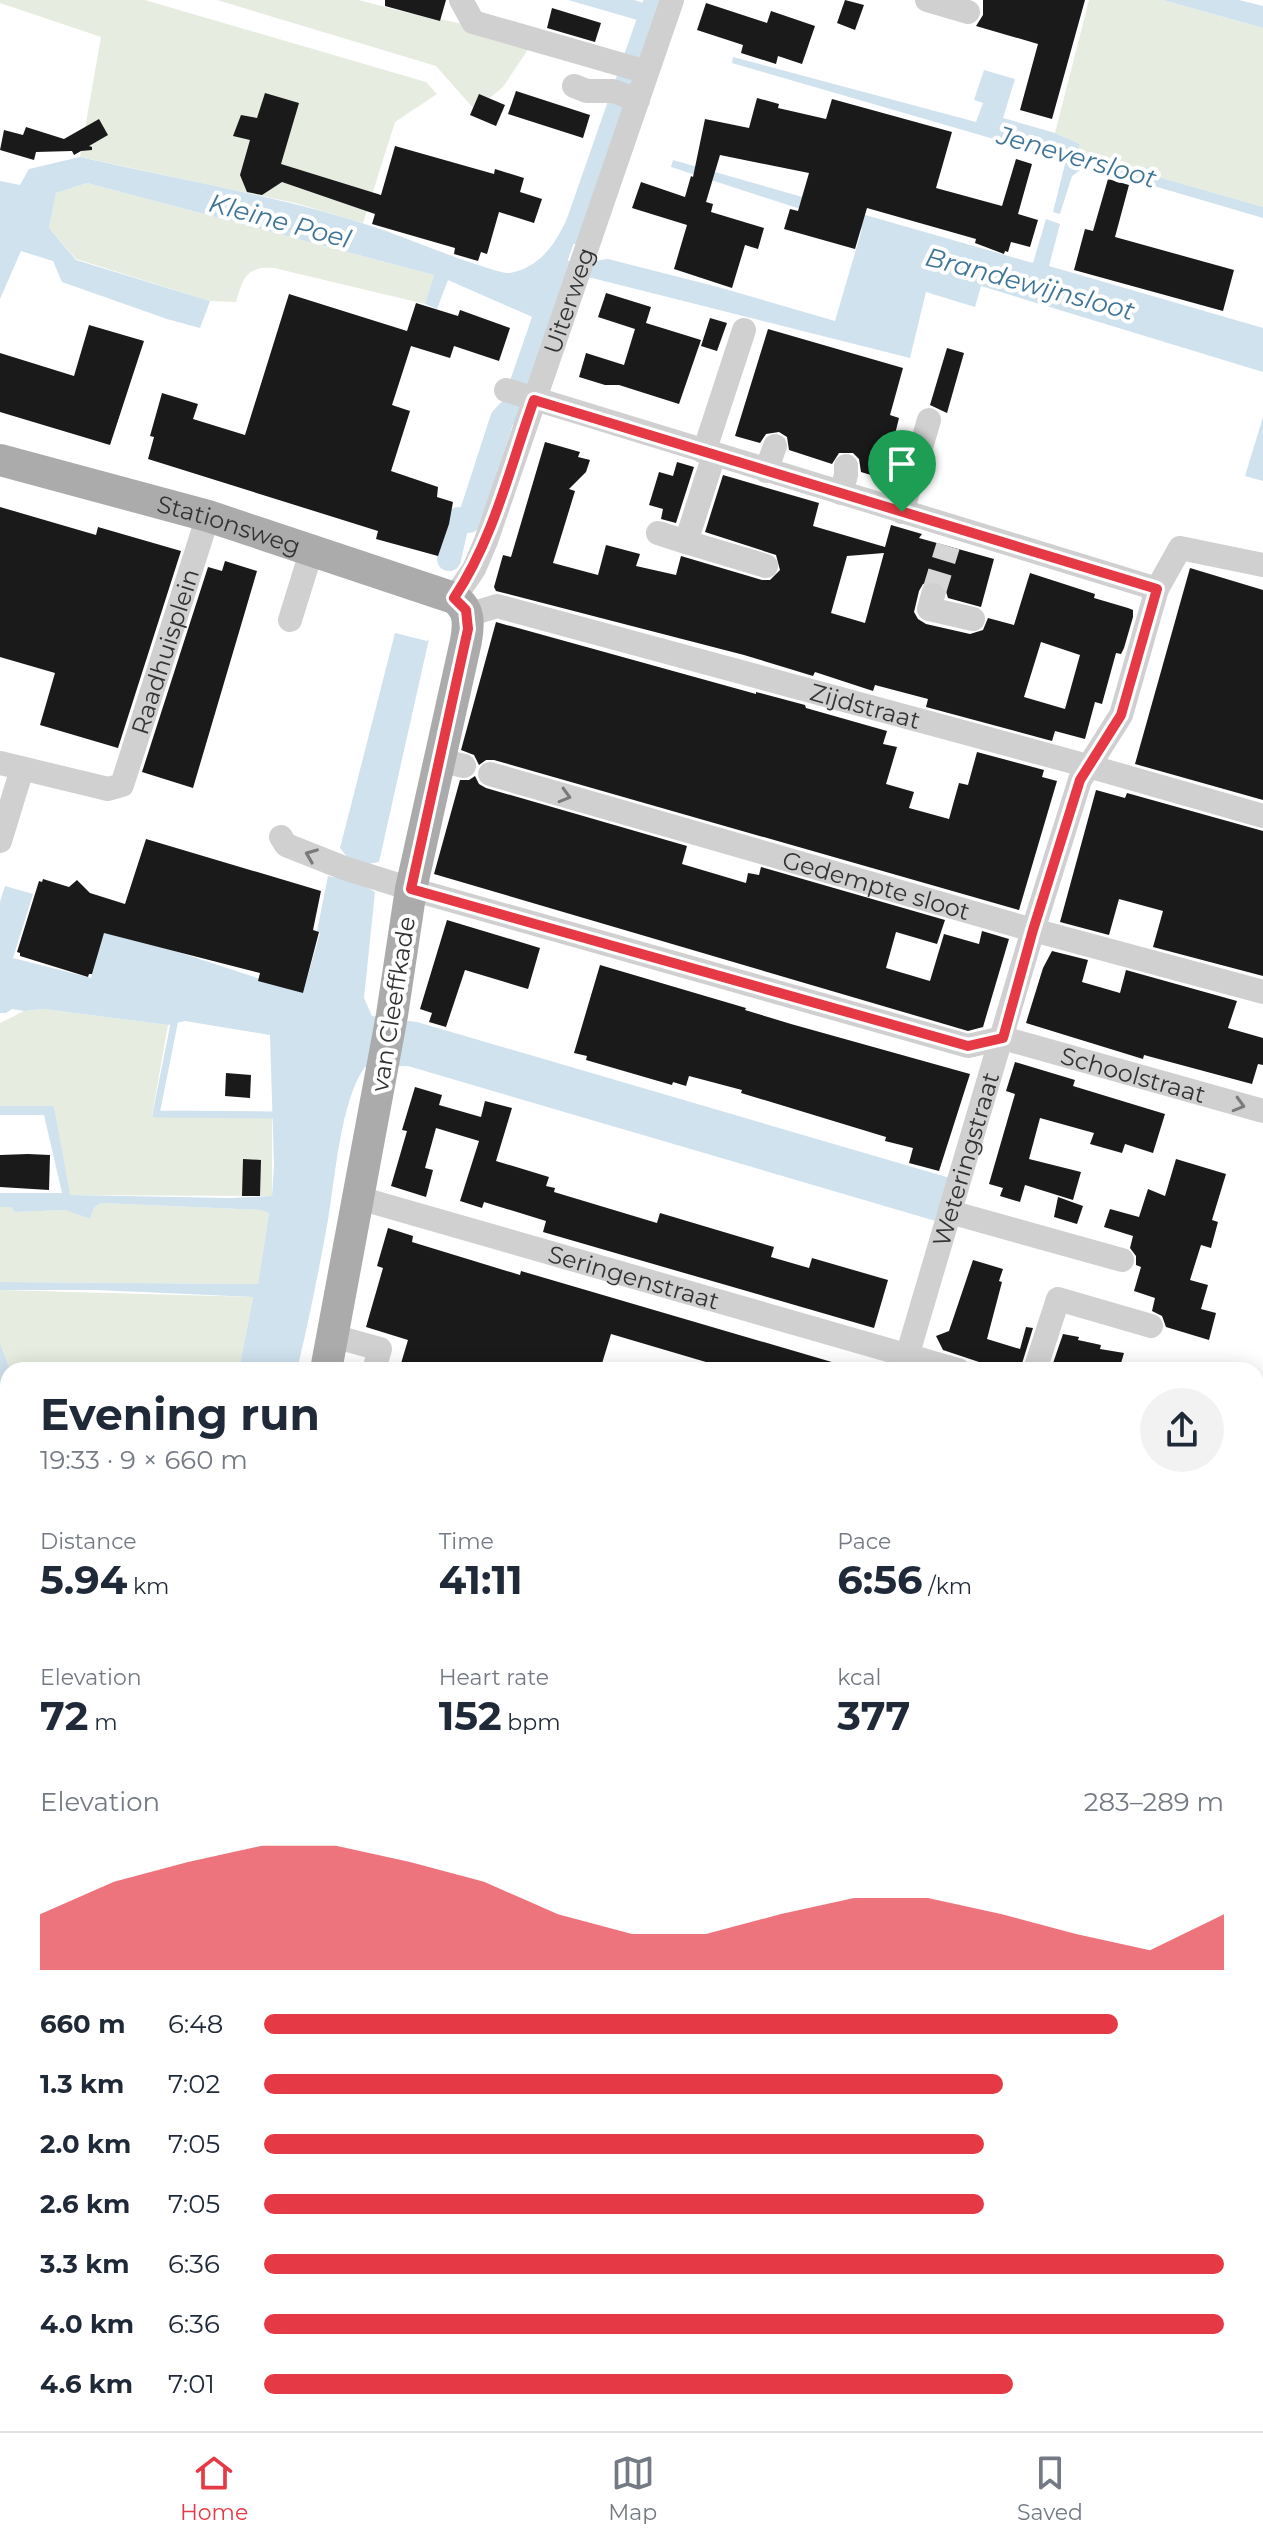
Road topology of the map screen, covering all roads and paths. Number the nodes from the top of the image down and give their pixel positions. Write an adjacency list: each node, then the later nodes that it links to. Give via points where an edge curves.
1 (461, 0): 5 (street, via 473,22)
2 (672, 0): 5 (street, Uiterweg)
3 (927, 0): 4 (street)
4 (968, 12)
5 (635, 68): 7 (street, Uiterweg)
6 (574, 86): 7 (street)
7 (626, 96): 10 (street, Uiterweg, via 578,269)
8 (744, 330): 13 (street)
9 (506, 390): 10 (street)
10 (534, 400): 13 (street); 27 (street, Uiterweg)
11 (929, 420): 18 (street)
12 (775, 446): 16 (street)
13 (709, 453): 16 (street); 21 (street)
14 (0, 460): 19 (main road, Stationsweg)
15 (846, 466): 17 (street)
16 (766, 471): 17 (street)
17 (841, 493): 18 (street)
18 (902, 512): 25 (street, via 950,536)
19 (208, 516): 22 (main road, Stationsweg); 30 (street, Raadhuisplein, via 122,785 108,789)
20 (658, 533): 21 (street)
21 (686, 542): 24 (street)
22 (312, 549): 27 (main road, Stationsweg); 29 (street)
23 (1263, 565): 25 (street, Weteringstraat, via 1180,548)
24 (766, 566)
25 (1157, 589): 31 (street, Weteringstraat, via 1121,715)
26 (933, 595): 28 (street, via 929,609)
27 (461, 606): 31 (street, Zijdstraat, via 497,606); 36 (main road, van Cleeffkade, via 466,641 451,763)
28 (973, 619)
29 (290, 620)
30 (11, 766): 35 (street)
31 (1088, 766): 33 (street, Zijdstraat); 37 (street, Weteringstraat)
32 (490, 774): 37 (street, Gedempte sloot, one-way to 37)
33 (1263, 816)
34 (281, 837): 36 (street, one-way to 34, via 286,845)
35 (0, 841)
36 (411, 889): 39 (street, via 968,1046); 41 (main road, van Cleeffkade)
37 (1033, 930): 38 (street, Gedempte sloot); 39 (street, Weteringstraat)
38 (1263, 992)
39 (1003, 1038): 40 (street, Schoolstraat, one-way to 40); 42 (street, Weteringstraat)
40 (1263, 1111)
41 (359, 1198): 45 (main road, van Cleeffkade); 48 (street, Seringenstraat)
42 (950, 1212): 43 (street); 49 (street, Weteringstraat)
43 (1122, 1260)
44 (1151, 1326): 50 (street, via 1058,1299)
45 (333, 1336): 46 (main road, van Cleeffkade); 47 (street, via 380,1349)
46 (328, 1362)
47 (376, 1362)
48 (902, 1362)
49 (905, 1362)
50 (1038, 1362)

